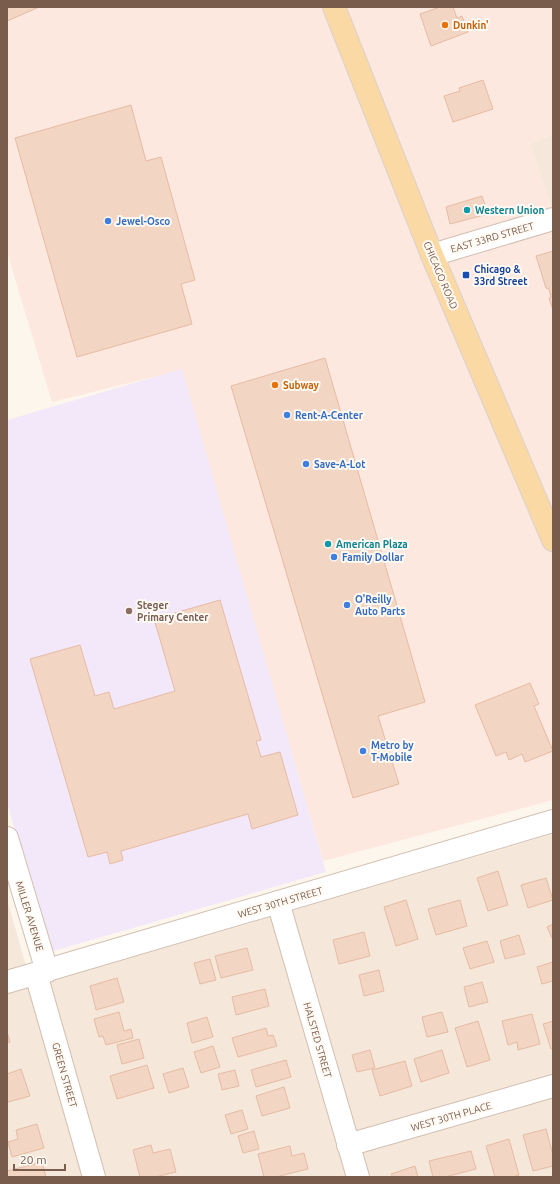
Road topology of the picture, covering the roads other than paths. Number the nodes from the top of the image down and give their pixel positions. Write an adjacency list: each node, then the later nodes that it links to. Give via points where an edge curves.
1 (334, 7): 3 (main road, CHICAGO ROAD)
2 (553, 219): 3 (street, EAST 33RD STREET)
3 (432, 254): 4 (main road, CHICAGO ROAD)
4 (553, 540)
5 (553, 821): 7 (street, WEST 30TH STREET)
6 (7, 838): 8 (street, MILLER AVENUE)
7 (278, 902): 8 (street, WEST 30TH STREET); 11 (street, HALSTED STREET)
8 (41, 972): 9 (street, WEST 30TH STREET); 12 (street, GREEN STREET)
9 (7, 982)
10 (553, 1086): 11 (street, WEST 30TH PLACE)
11 (348, 1145): 13 (street, HALSTED STREET)
12 (94, 1177)
13 (358, 1177)

